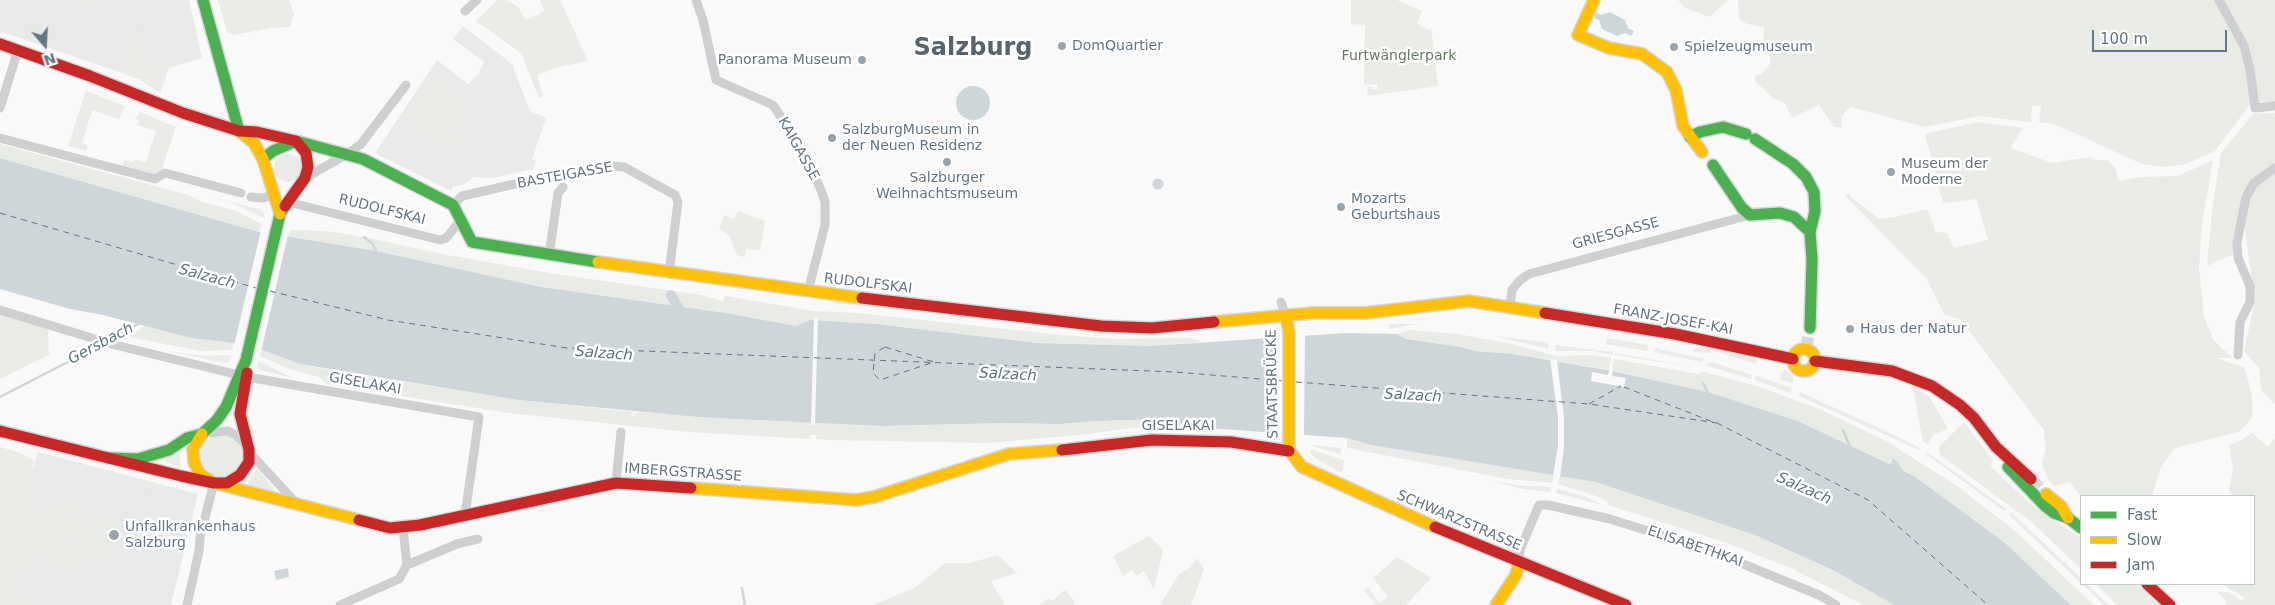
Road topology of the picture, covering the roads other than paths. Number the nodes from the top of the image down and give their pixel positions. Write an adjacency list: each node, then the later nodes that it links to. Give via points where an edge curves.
1 (203, 0): 12 (main road)
2 (477, 0): 6 (street)
3 (696, 0): 34 (street, KAIGASSE, via 716,80 773,105 806,156 825,202 825,225)
4 (1594, 0): 14 (main road, via 1578,35 1609,48 1647,56 1667,72 1674,84 1682,121)
5 (2219, 0): 10 (street, via 2244,46 2255,108)
6 (465, 11)
7 (0, 44): 8 (main road)
8 (18, 50): 11 (street); 12 (main road)
9 (406, 85): 17 (street, via 367,136)
10 (2275, 106)
11 (0, 108)
12 (239, 131): 15 (main road, RUDOLFSKAI); 18 (main road, via 254,143)
13 (0, 138): 23 (street, via 154,179 166,174)
14 (1692, 139): 16 (main road); 31 (main road, via 1700,132 1723,127 1751,136 1793,164 1814,192 1815,211)
15 (296, 141): 17 (main road, RUDOLFSKAI); 18 (main road, via 273,151); 21 (main road, via 306,153 308,167)
16 (1702, 152)
17 (349, 153): 21 (street); 27 (main road, RUDOLFSKAI)
18 (263, 160): 24 (main road)
19 (1713, 165): 28 (main road)
20 (2275, 168): 40 (street, via 2254,183 2246,197 2237,243 2238,258 2250,286 2250,302 2240,322)
21 (305, 178): 26 (main road)
22 (563, 187): 32 (street, via 558,193)
23 (241, 193)
24 (276, 194): 25 (street, via 263,198); 29 (main road)
25 (251, 196)
26 (288, 202): 29 (main road); 30 (street, RUDOLFSKAI, via 440,240 446,238)
27 (453, 206): 30 (main road, RUDOLFSKAI); 33 (street, BASTEIGASSE, via 462,196 560,174 624,167 675,195 678,202)
28 (1750, 216): 31 (main road, via 1780,213 1794,217); 36 (street, GRIESGASSE, via 1529,274 1512,290)
29 (279, 217): 41 (main road)
30 (461, 220): 32 (main road, RUDOLFSKAI, via 472,242)
31 (1810, 232): 39 (main road)
32 (549, 256): 33 (main road, RUDOLFSKAI)
33 (669, 273): 34 (main road, RUDOLFSKAI)
34 (808, 291): 38 (main road, RUDOLFSKAI, via 1101,326 1152,328)
35 (1281, 302): 38 (street)
36 (1510, 307): 38 (main road, FRANZ-JOSEF-KAI, via 1469,301 1365,313); 45 (main road, FRANZ-JOSEF-KAI, via 1675,334 1794,359 1794,364 1802,370 1808,370 1815,360 1892,371 1922,381 1946,394 1974,418)
37 (0, 310): 41 (street, GISELAKAI, via 99,341)
38 (1286, 317): 48 (main road, STAATSBRÜCKE, via 1289,332)
39 (1810, 328)
40 (2238, 354)
41 (243, 376): 44 (main road, via 217,420); 47 (main road, via 240,414); 55 (street, GISELAKAI, via 479,417)
42 (0, 431): 49 (main road)
43 (620, 432): 52 (street)
44 (202, 434): 47 (street, via 228,431 240,438); 49 (main road, via 152,456); 51 (main road, via 193,449 194,462 200,474)
45 (1996, 448): 50 (main road); 56 (main road, via 2024,486 2054,513)
46 (1066, 450): 48 (main road, GISELAKAI, via 1170,440 1241,443); 52 (main road, IMBERGSTRASSE, via 1000,456 863,500)
47 (249, 451): 51 (main road, via 246,468 238,478 227,483); 54 (street)
48 (1289, 451): 62 (main road, SCHWARZSTRASSE, via 1302,467 1333,482)
49 (108, 458): 51 (main road, IMBERGSTRASSE)
50 (2031, 479)
51 (214, 483): 54 (main road, IMBERGSTRASSE); 59 (street)
52 (616, 483): 55 (main road, IMBERGSTRASSE)
53 (2046, 494): 56 (main road, via 2061,506)
54 (298, 505): 58 (main road, IMBERGSTRASSE, via 379,526)
55 (465, 515): 58 (main road, IMBERGSTRASSE)
56 (2068, 518): 57 (main road)
57 (2080, 527)
58 (403, 528): 63 (street)
59 (200, 537): 61 (street); 66 (street)
60 (478, 539): 63 (street, via 457,544)
61 (192, 549)
62 (1519, 562): 65 (street, ELISABETHKAI, via 1520,550 1539,505 1548,505 1706,548); 68 (main road, via 1516,575); 69 (main road, SCHWARZSTRASSE)
63 (407, 565): 67 (street, via 398,579)
64 (2148, 585): 70 (main road)
65 (1834, 604)
66 (187, 605)
67 (340, 605)
68 (1496, 605)
69 (1626, 605)
70 (2170, 605)

